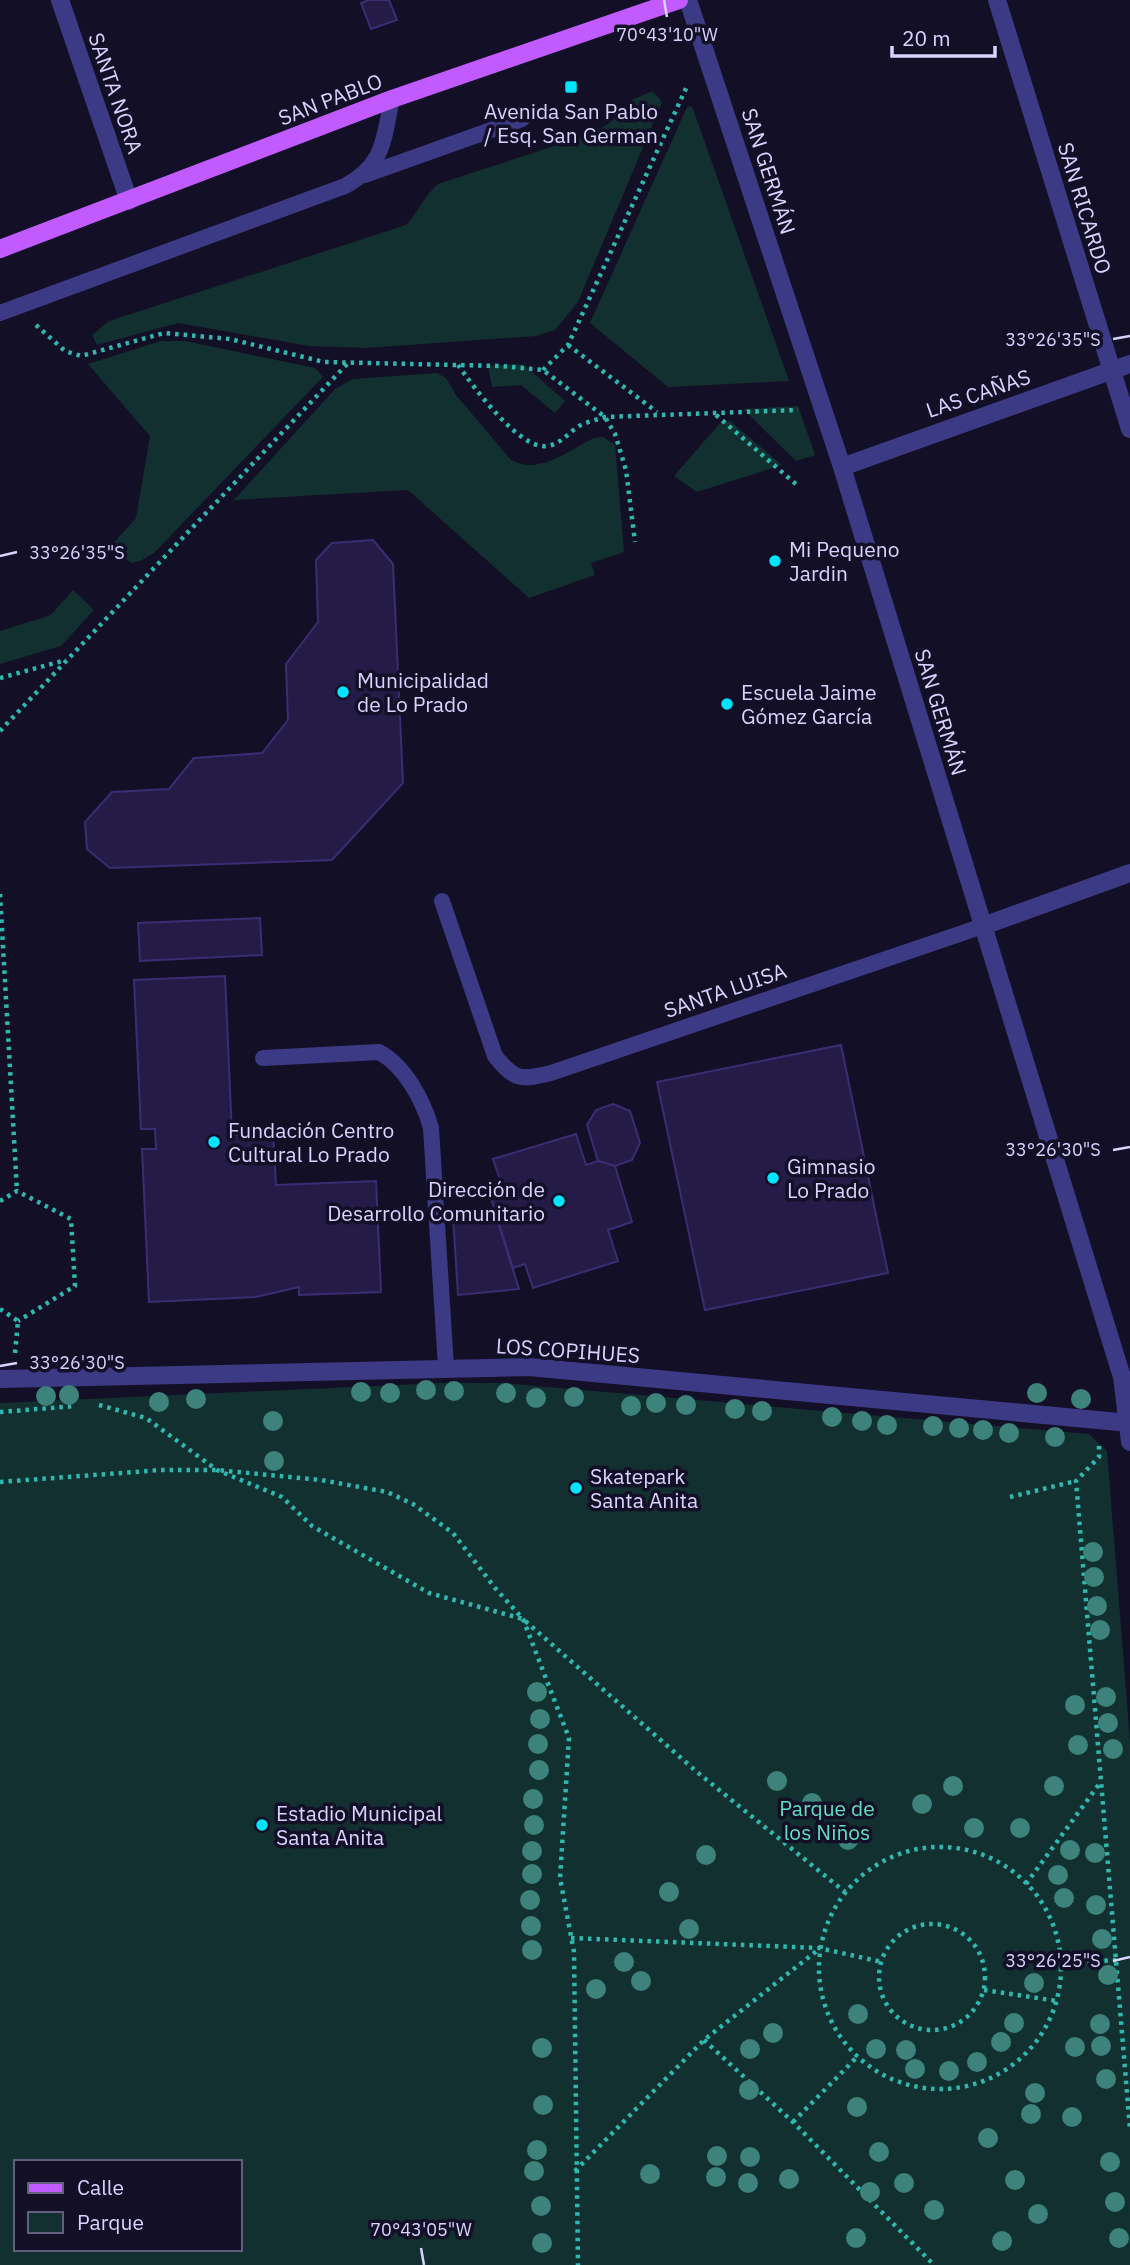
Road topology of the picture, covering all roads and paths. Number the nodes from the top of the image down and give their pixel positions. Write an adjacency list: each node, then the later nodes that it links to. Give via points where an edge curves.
1 (60, 0): 9 (street, SANTA NORA)
2 (679, 0): 6 (main road, SAN PABLO)
3 (688, 0): 5 (street, SAN GERMÁN)
4 (997, 0): 18 (street, SAN RICARDO)
5 (704, 49): 13 (path); 19 (street, SAN GERMÁN)
6 (392, 99): 8 (lane, via 380,154); 9 (main road, SAN PABLO)
7 (522, 118): 8 (lane)
8 (365, 175): 11 (lane)
9 (129, 201): 10 (main road, SAN PABLO)
10 (0, 249)
11 (21, 305): 12 (lane); 14 (path, via 44,336 81,356 164,333 230,339)
12 (0, 313)
13 (568, 345): 17 (path); 20 (path)
14 (348, 364): 15 (path); 27 (path)
15 (458, 365): 17 (path); 22 (path, via 481,398 531,444 560,442 579,426)
16 (1130, 365): 18 (street, LAS CAÑAS)
17 (542, 370): 22 (path)
18 (1112, 371): 23 (street, SAN RICARDO); 24 (street, LAS CAÑAS)
19 (823, 408): 21 (path); 24 (street, SAN GERMÁN)
20 (657, 412): 21 (path); 22 (path)
21 (715, 414): 25 (path)
22 (605, 417): 26 (path, via 626,470)
23 (1130, 429)
24 (842, 467): 33 (street, SAN GERMÁN)
25 (797, 485)
26 (635, 542)
27 (66, 660): 28 (path); 29 (path)
28 (0, 678)
29 (0, 731)
30 (1130, 873): 33 (street, SANTA LUISA)
31 (0, 894): 35 (path)
32 (442, 901): 33 (lane, SANTA LUISA, via 495,1056 509,1073 524,1079)
33 (983, 926): 39 (street, SAN GERMÁN)
34 (263, 1058): 38 (lane, via 379,1052 393,1060 425,1107 432,1128)
35 (17, 1191): 36 (path); 37 (path, via 71,1219 75,1286 18,1321)
36 (0, 1201)
37 (0, 1309)
38 (446, 1367): 40 (street, LOS COPIHUES); 42 (street, LOS COPIHUES, via 529,1367)
39 (1126, 1375): 43 (street, SAN GERMÁN)
40 (0, 1380)
41 (0, 1412): 45 (path, via 98,1405 146,1418)
42 (1099, 1420): 43 (street, LOS COPIHUES); 46 (path, via 1099,1457)
43 (1129, 1423): 44 (street, SAN GERMÁN)
44 (1130, 1443)
45 (217, 1471): 47 (path, via 161,1470); 49 (path, via 282,1497 312,1526 429,1593); 49 (path, via 321,1480 387,1492 413,1504 453,1533)
46 (1076, 1481): 48 (path); 50 (path)
47 (0, 1482)
48 (1010, 1497)
49 (523, 1619): 52 (path, via 697,1772); 53 (path, via 569,1738 560,1878)
50 (1101, 1782): 51 (path); 55 (path)
51 (1026, 1884): 52 (path, via 1012,1869 979,1853 942,1847 906,1852 872,1867); 57 (path, via 1038,1895 1055,1928)
52 (845, 1892): 54 (path, via 825,1928)
53 (571, 1938): 54 (path); 64 (path)
54 (820, 1948): 56 (path); 60 (path); 61 (path, via 818,1978 825,2007 838,2034)
55 (1116, 1960): 57 (path); 63 (path)
56 (882, 1962): 58 (path, via 895,1938 911,1928 944,1925 972,1942 981,1957); 58 (path, via 880,1989 887,2006 915,2028 952,2026 966,2018)
57 (1062, 1964): 59 (path)
58 (984, 1990): 59 (path)
59 (1057, 2001): 61 (path, via 1039,2038 1010,2067 973,2085 932,2089 891,2079)
60 (704, 2040): 62 (path); 64 (path)
61 (857, 2057): 62 (path)
62 (793, 2122): 66 (path)
63 (1130, 2129)
64 (575, 2171): 65 (path)
65 (578, 2265)
66 (934, 2265)

